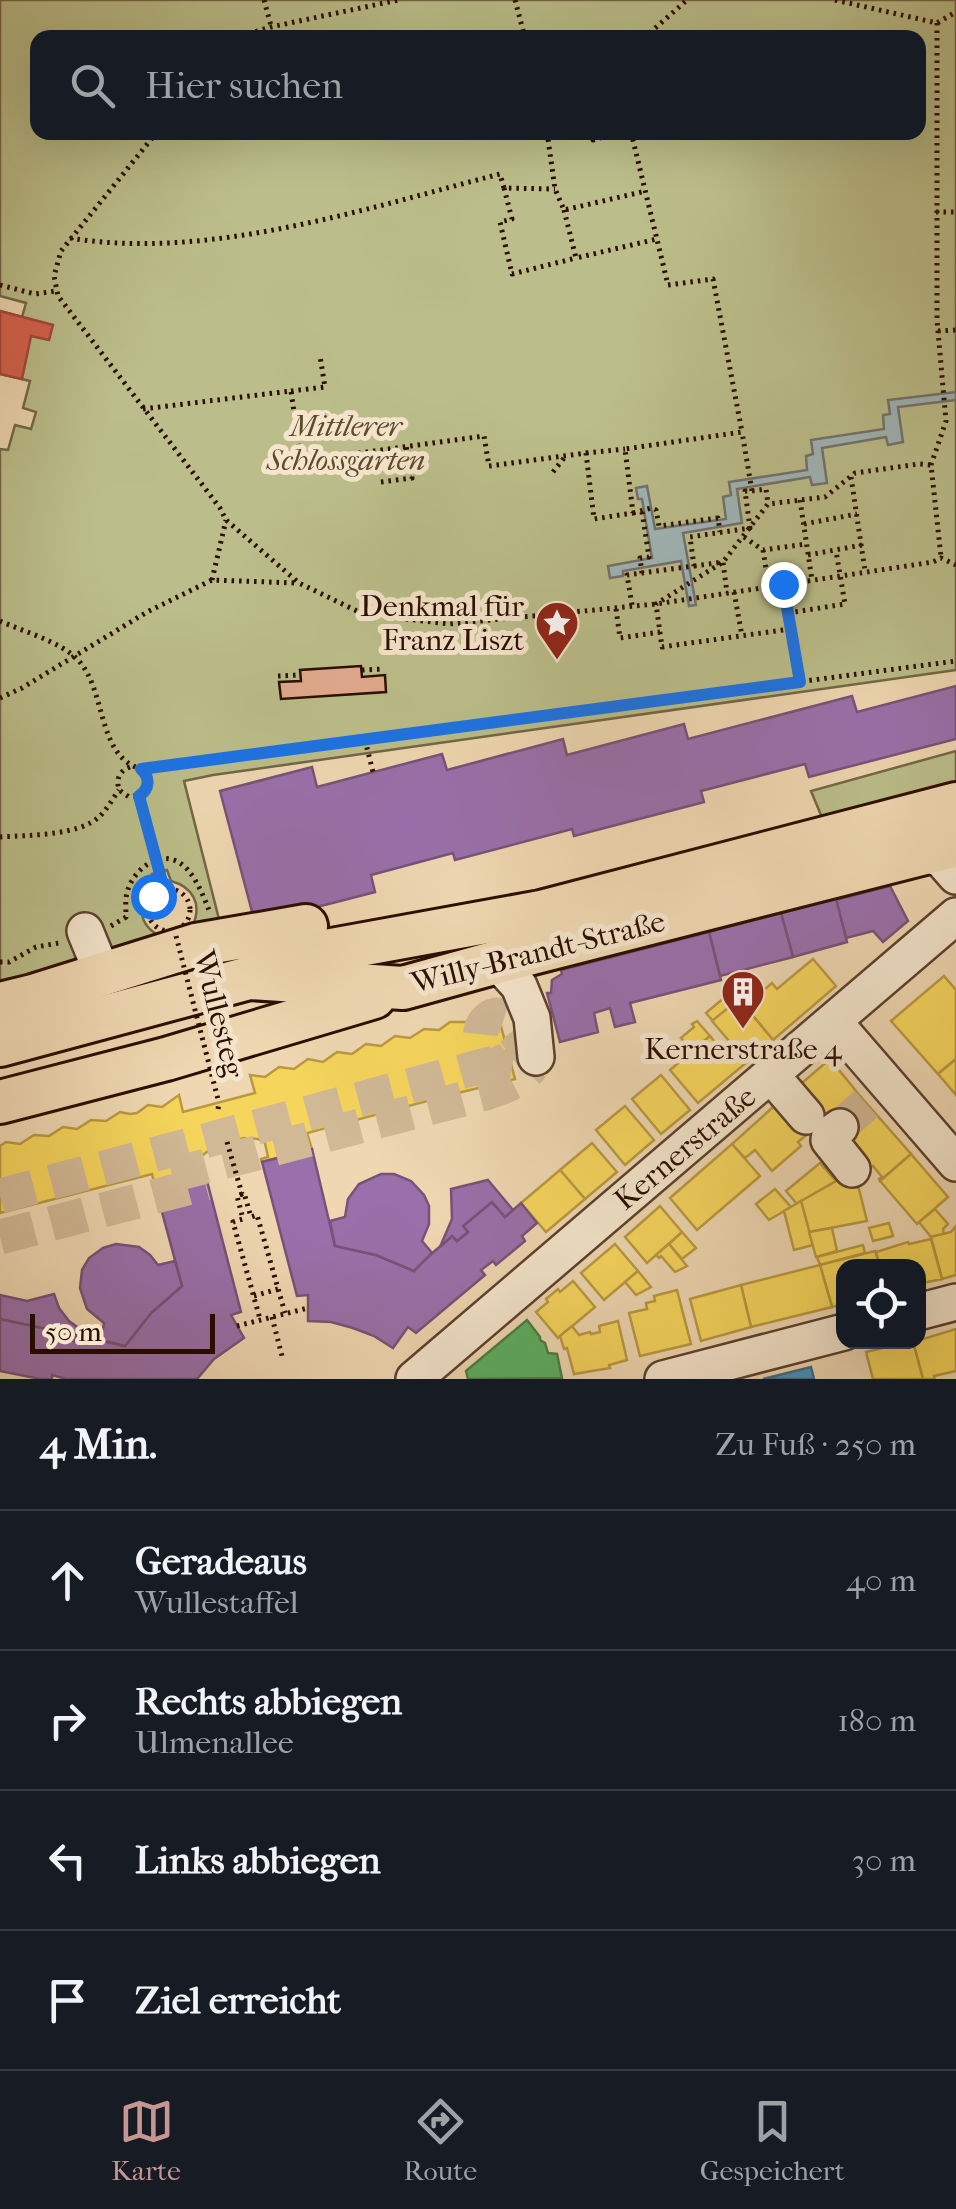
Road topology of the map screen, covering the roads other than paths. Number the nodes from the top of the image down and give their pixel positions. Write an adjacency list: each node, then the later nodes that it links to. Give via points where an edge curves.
1 (956, 804): 6 (main road, Willy-Brandt-Straße, via 541,912)
2 (946, 858): 5 (main road, Willy-Brandt-Straße)
3 (956, 916): 9 (street, Kernerstraße)
4 (85, 930): 6 (street)
5 (497, 962): 7 (main road, Willy-Brandt-Straße); 12 (street, via 519,986 532,1018)
6 (119, 986): 8 (main road); 10 (main road, Willy-Brandt-Straße)
7 (403, 988): 11 (main road, Willy-Brandt-Straße, via 249,978); 14 (main road)
8 (16, 1000)
9 (834, 1022): 13 (street, Kernerstraße); 15 (street, via 877,1093)
10 (0, 1030)
11 (0, 1046)
12 (536, 1057)
13 (771, 1075): 16 (street, via 823,1122); 20 (street, Kernerstraße)
14 (0, 1102)
15 (956, 1163)
16 (852, 1169)
17 (956, 1302): 18 (street)
18 (926, 1310)
19 (836, 1334): 21 (street)
20 (414, 1379)
21 (663, 1379)

